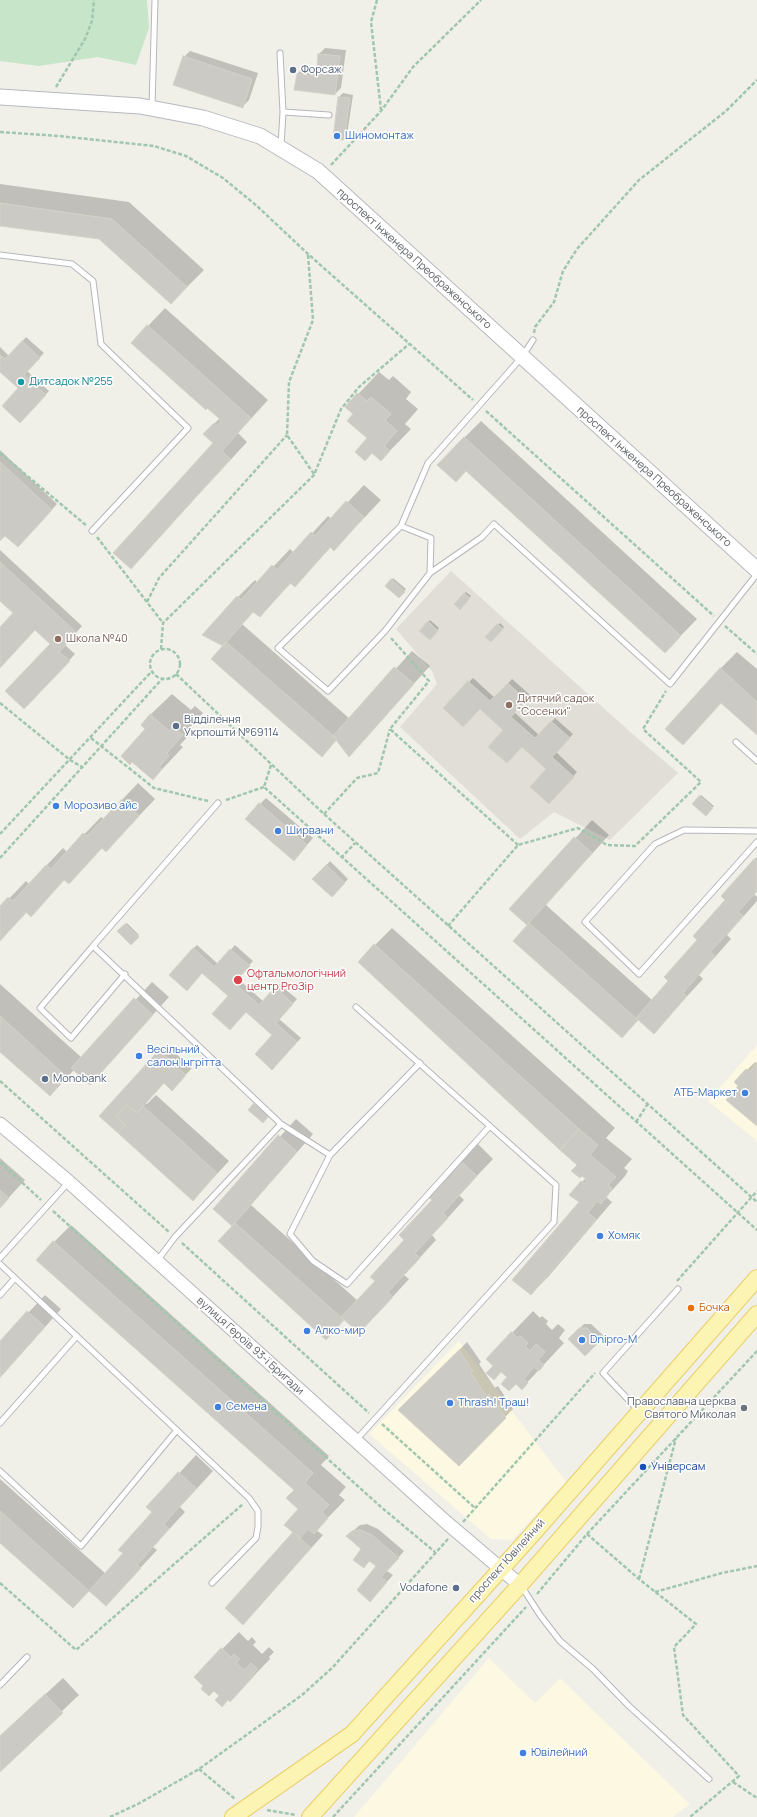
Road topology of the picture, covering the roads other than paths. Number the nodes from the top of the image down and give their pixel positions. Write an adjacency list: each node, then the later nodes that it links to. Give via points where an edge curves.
1 (154, 0): 4 (lane)
2 (280, 53): 5 (lane)
3 (0, 97): 4 (main road, проспект Інженера Преображенського)
4 (152, 108): 7 (main road, проспект Інженера Преображенського, via 203,118 260,136)
5 (283, 112): 6 (lane); 7 (lane)
6 (329, 115)
7 (281, 149): 10 (main road, проспект Інженера Преображенського, via 318,171)
8 (0, 255): 12 (lane, via 72,264 93,281 101,344 188,428)
9 (533, 340): 10 (lane)
10 (522, 357): 11 (lane, via 428,463); 13 (main road, проспект Інженера Преображенського)
11 (401, 526): 14 (lane, via 431,538); 14 (lane, via 278,648 328,691 385,631)
12 (92, 531)
13 (757, 570)
14 (430, 573): 15 (lane, via 482,537 494,524 670,684)
15 (757, 574)
16 (736, 742): 17 (lane)
17 (757, 761)
18 (218, 803): 21 (lane)
19 (757, 831): 20 (lane, via 684,830 655,844 585,922 638,974)
20 (757, 842)
21 (93, 946): 22 (lane); 22 (lane, via 40,1008 71,1038)
22 (125, 974): 26 (lane)
23 (356, 1007): 24 (lane)
24 (420, 1063): 27 (lane); 28 (lane)
25 (0, 1124): 29 (street, вулиця Героїв 93-ї Бригади)
26 (281, 1124): 28 (lane); 31 (lane, via 175,1237)
27 (490, 1126): 28 (lane, via 347,1284 313,1261 290,1234); 42 (lane, via 556,1185 554,1222)
28 (330, 1155)
29 (69, 1182): 30 (lane); 31 (street, вулиця Героїв 93-ї Бригади)
30 (0, 1258)
31 (156, 1262): 42 (street, вулиця Героїв 93-ї Бригади)
32 (0, 1264): 33 (lane)
33 (15, 1278): 36 (lane); 38 (lane)
34 (757, 1278): 39 (main road, проспект Ювілейний)
35 (678, 1289): 39 (lane, via 604,1373)
36 (0, 1295)
37 (757, 1314): 46 (main road)
38 (77, 1336): 40 (lane); 41 (lane)
39 (640, 1412): 44 (main road, проспект Ювілейний)
40 (0, 1423)
41 (177, 1430): 43 (lane, via 81,1546); 45 (lane, via 249,1498 258,1511 256,1538)
42 (355, 1441): 44 (street, вулиця Героїв 93-ї Бригади)
43 (0, 1471)
44 (500, 1569): 46 (street, вулиця Героїв 93-ї Бригади); 50 (main road, проспект Ювілейний, via 352,1734)
45 (212, 1583)
46 (520, 1585): 49 (lane, via 560,1641); 51 (main road)
47 (27, 1656): 48 (lane)
48 (0, 1685)
49 (709, 1779)
50 (233, 1817)
51 (310, 1817)

